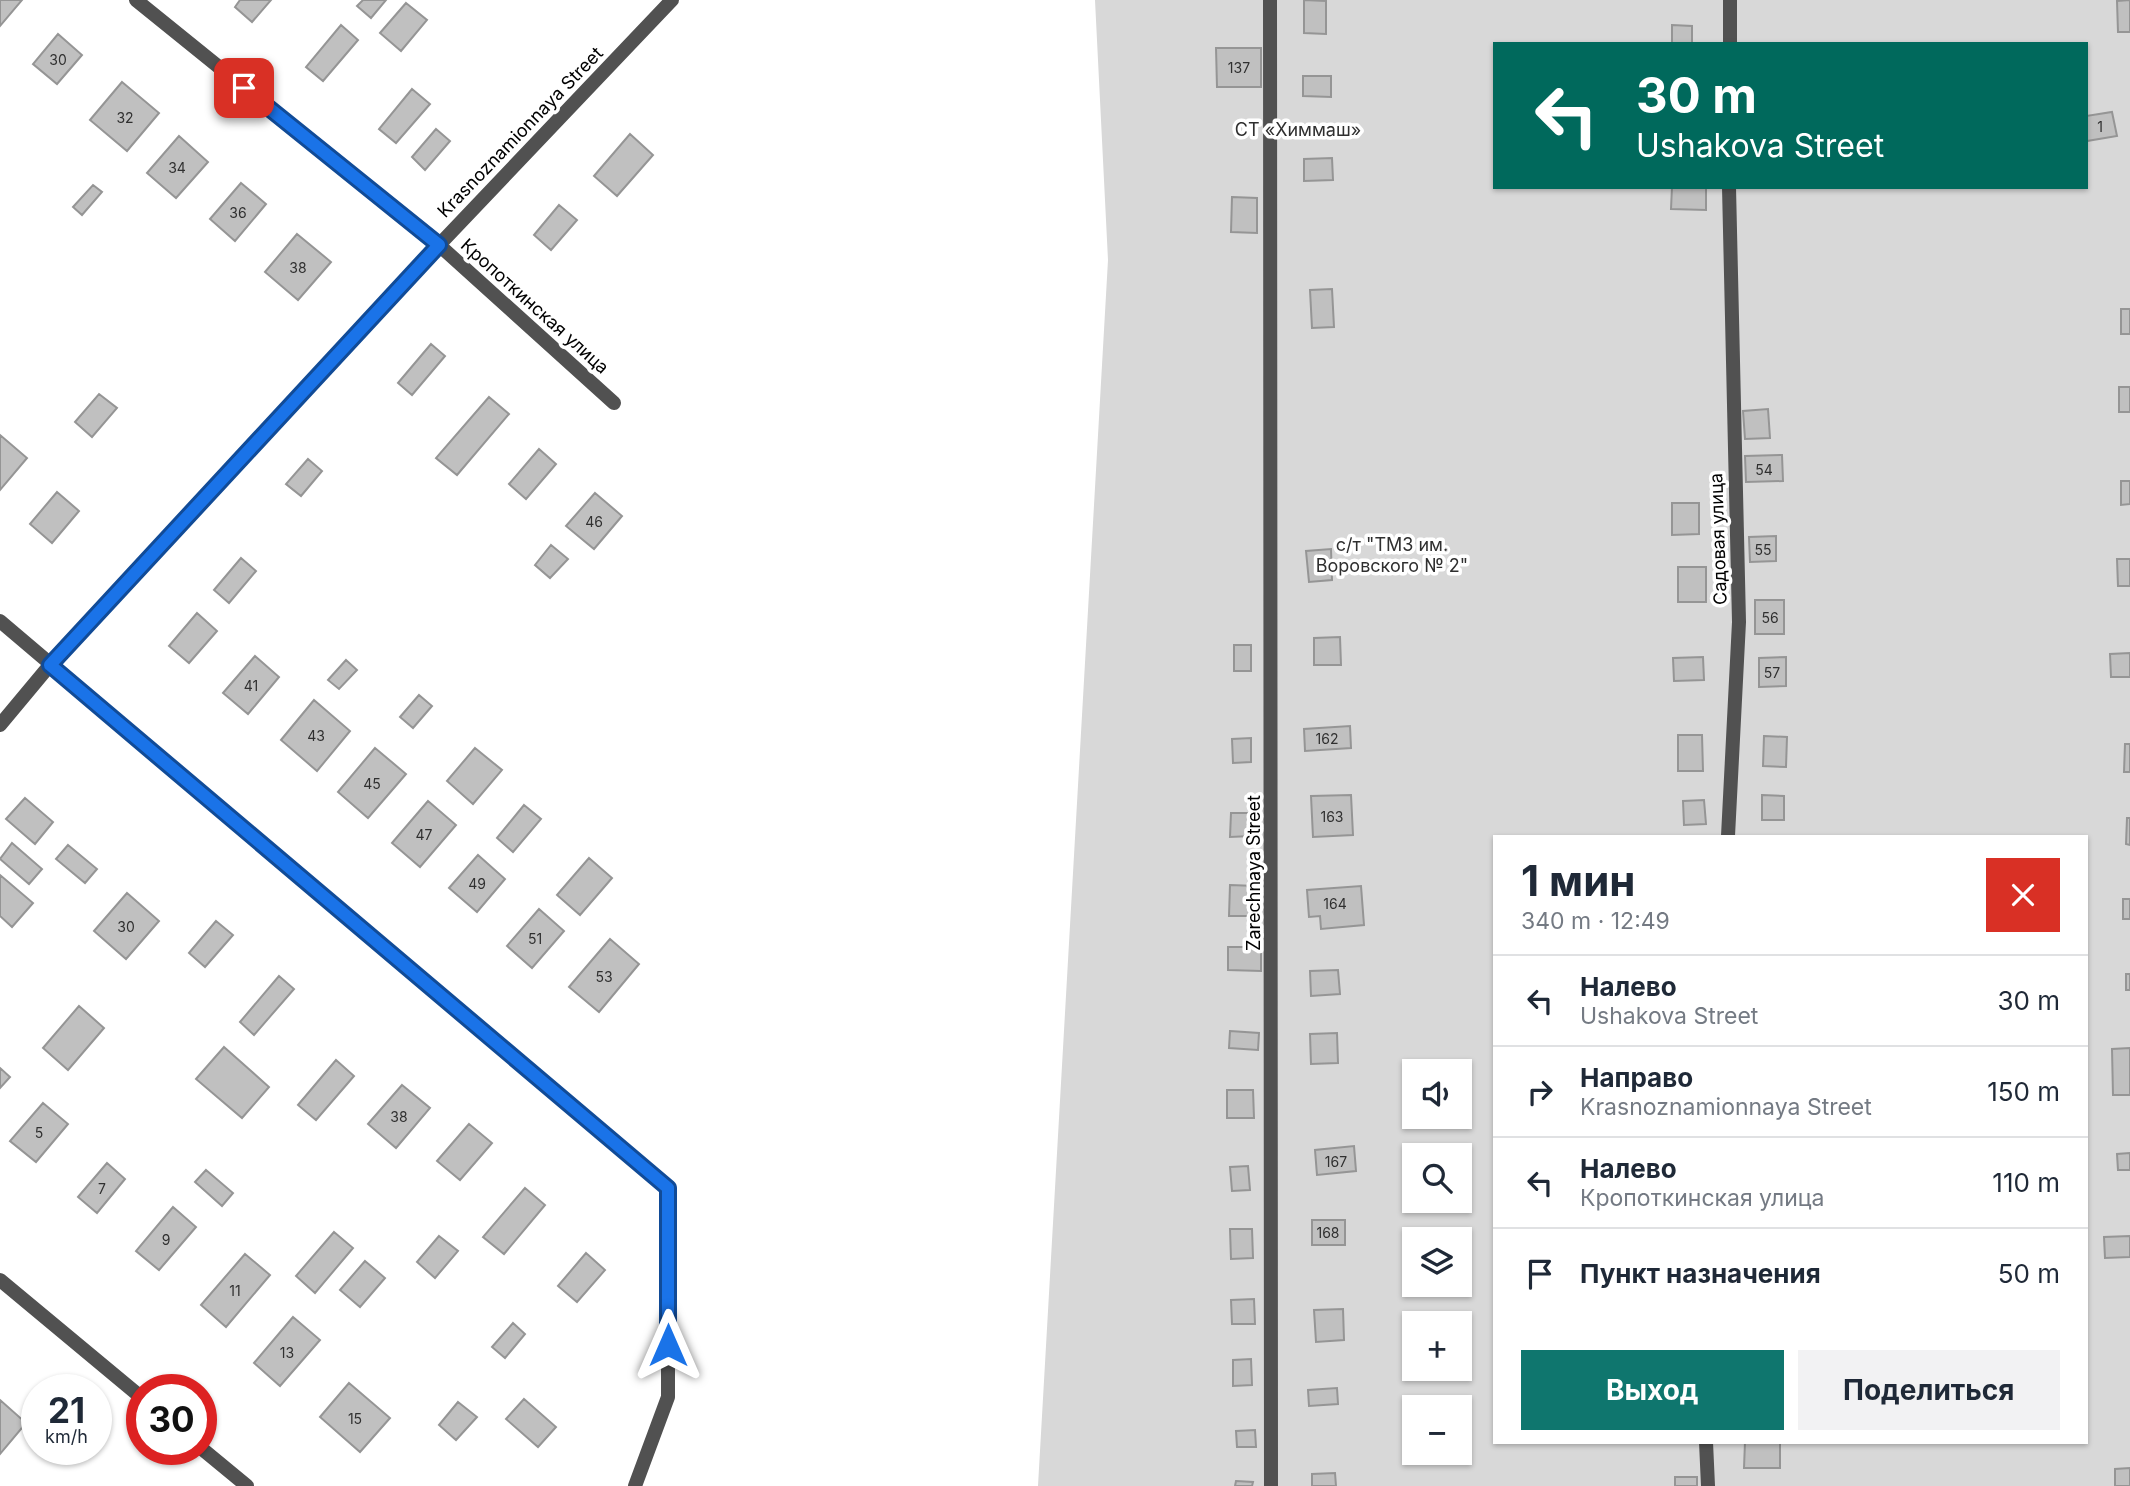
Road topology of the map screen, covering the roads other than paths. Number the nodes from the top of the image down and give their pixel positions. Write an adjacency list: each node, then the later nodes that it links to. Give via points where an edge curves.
1 (136, 0): 7 (street, Кропоткинская улица)
2 (671, 0): 7 (street, Krasnoznamionnaya Street)
3 (1270, 0): 19 (street, Zarechnaya Street)
4 (1730, 0): 5 (street)
5 (1730, 42)
6 (1728, 189): 12 (street, Садовая улица, via 1739,622)
7 (439, 245): 8 (street, Кропоткинская улица); 10 (street, Krasnoznamionnaya Street)
8 (614, 403)
9 (0, 621): 10 (street)
10 (50, 665): 11 (street, Krasnoznamionnaya Street); 18 (street, via 668,1188 668,1397)
11 (0, 725)
12 (1728, 835)
13 (0, 1280): 14 (street)
14 (126, 1385)
15 (1706, 1444): 20 (street)
16 (217, 1461): 17 (street)
17 (247, 1486)
18 (635, 1486)
19 (1271, 1486)
20 (1708, 1486)

